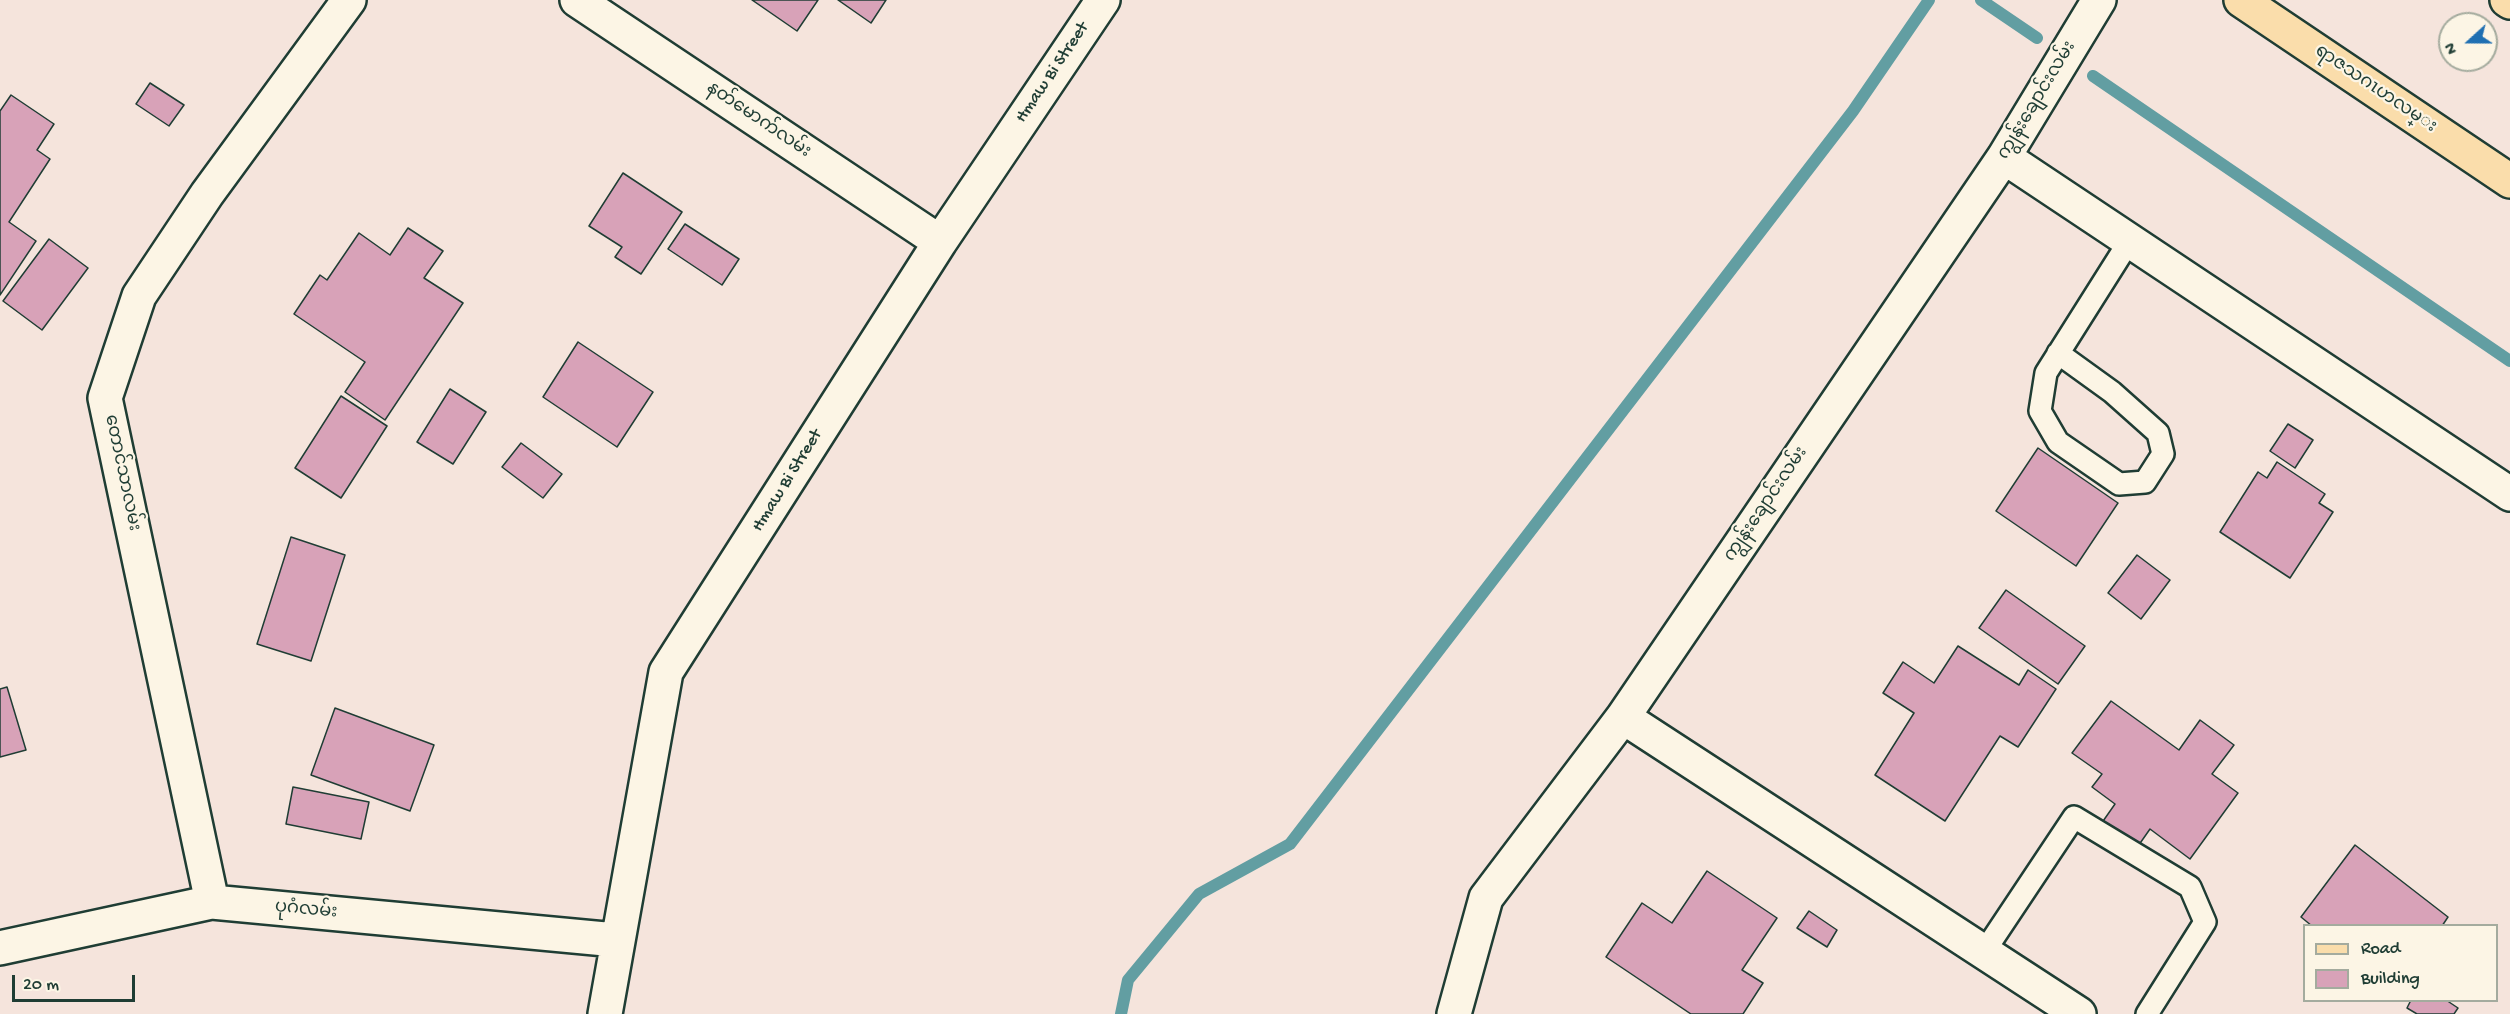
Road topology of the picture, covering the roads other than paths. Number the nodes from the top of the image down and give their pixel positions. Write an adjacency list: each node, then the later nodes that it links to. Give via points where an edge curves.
1 (349, 0): 13 (street, တောင်သာလမ်း, via 207,194 139,296 105,398)
2 (577, 0): 9 (street, နတ်မောက်လမ်း)
3 (1103, 0): 9 (street, Hmaw Bi Street)
4 (2099, 0): 6 (street, ကျွန်းချောင်းလမ်း)
5 (2241, 0): 7 (main road, ရာဇသဂၤဟလမ္း)
6 (2004, 157): 8 (street); 12 (street, ကျွန်းချောင်းလမ်း)
7 (2510, 181)
8 (2130, 240): 10 (lane); 11 (street)
9 (940, 242): 14 (street, Hmaw Bi Street, via 666,672)
10 (2058, 353): 10 (lane, via 2046,373 2040,411 2058,442 2119,484 2145,482 2163,454 2158,433 2112,392)
11 (2510, 494)
12 (1623, 717): 16 (street); 18 (street, ကျွန်းချောင်းလမ်း, via 1486,898)
13 (212, 902): 14 (street, ပုဂံလမ်း); 15 (street, ပုဂံလမ်း)
14 (616, 940): 17 (street, Hmaw Bi Street)
15 (0, 948)
16 (1984, 952): 19 (street); 20 (lane, via 2074,817 2190,887 2205,922)
17 (605, 1014)
18 (1454, 1014)
19 (2079, 1014)
20 (2147, 1014)

